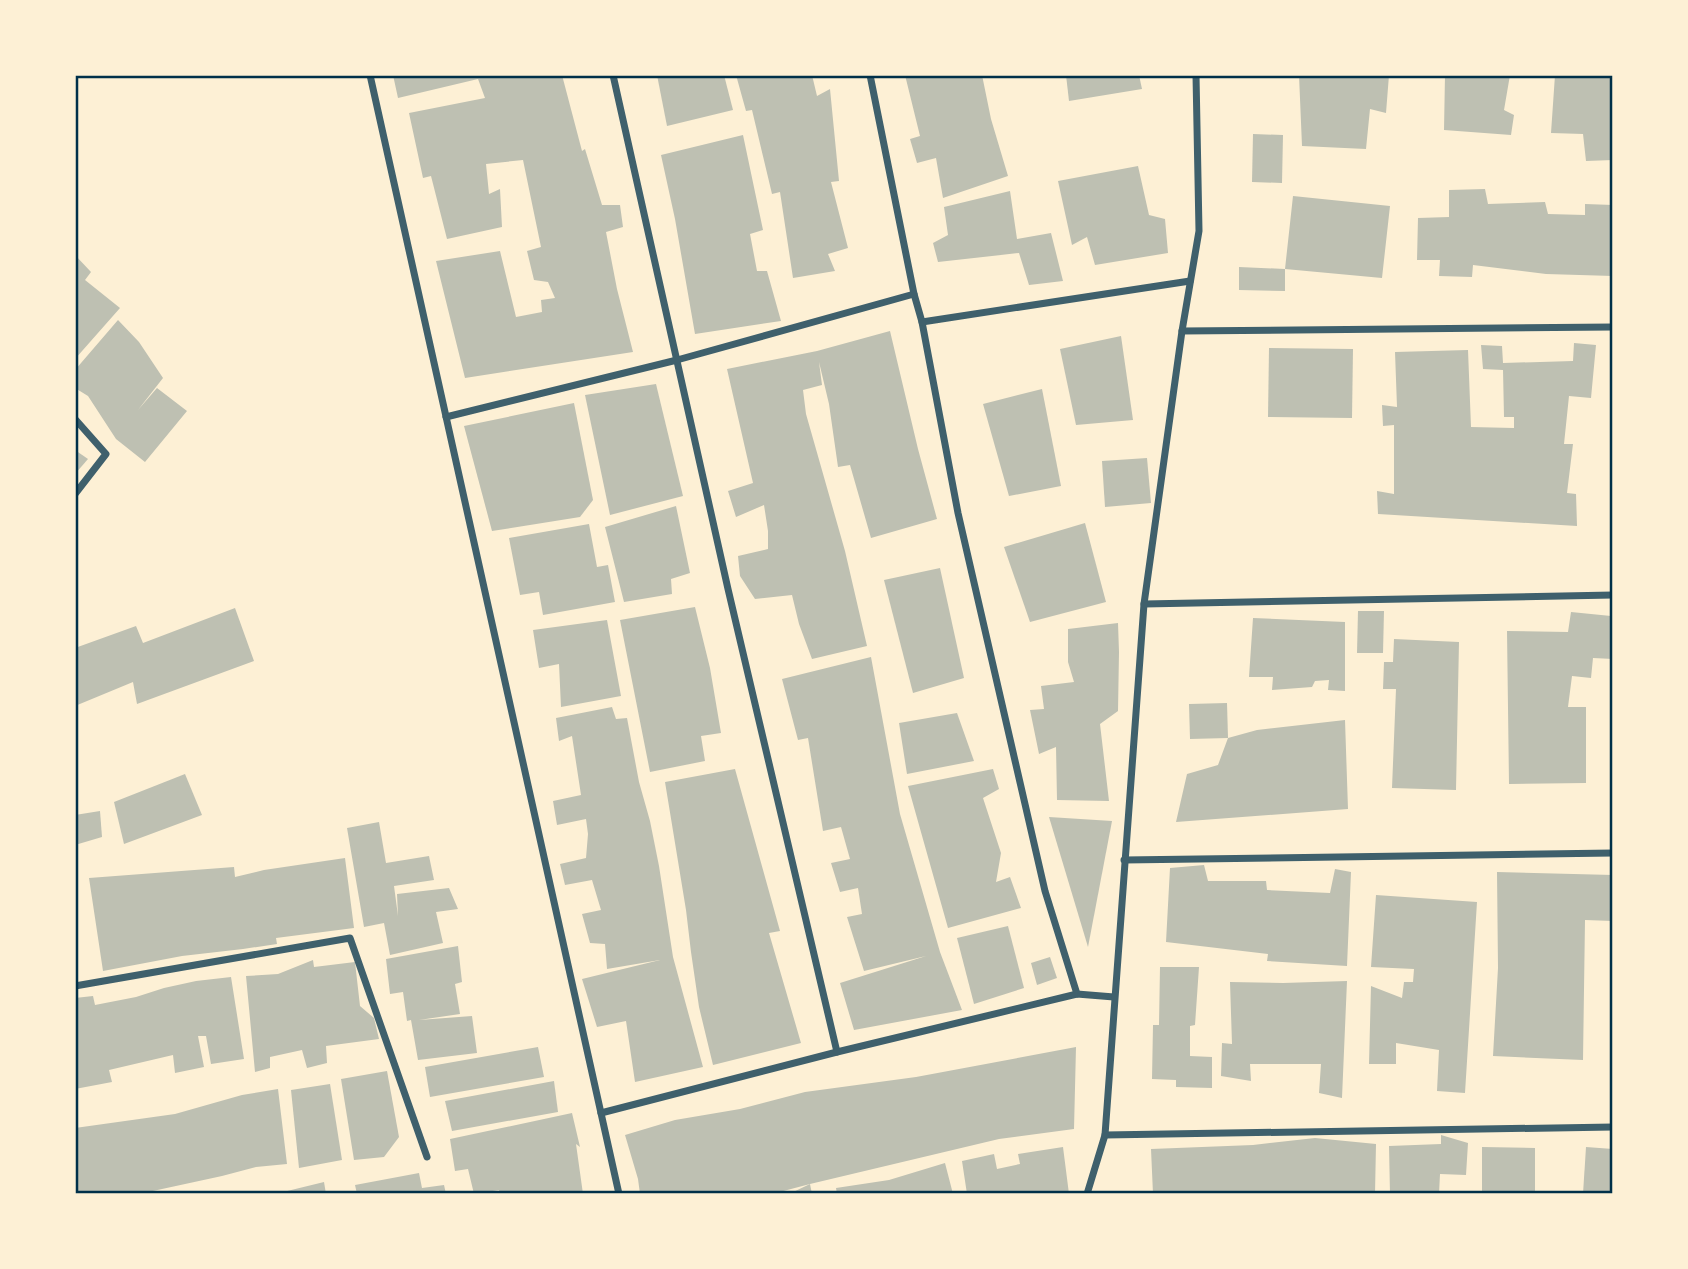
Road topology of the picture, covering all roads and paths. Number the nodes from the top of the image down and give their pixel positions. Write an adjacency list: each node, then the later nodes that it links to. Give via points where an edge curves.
1 (370, 75): 11 (street)
2 (613, 75): 10 (street)
3 (870, 75): 6 (street)
4 (1196, 75): 5 (street, via 1199,231)
5 (1190, 281): 7 (street); 9 (street)
6 (914, 294): 7 (street); 10 (street)
7 (922, 322): 19 (street, via 958,513 1045,891)
8 (1613, 327): 9 (street)
9 (1181, 331): 15 (street)
10 (677, 360): 11 (street); 21 (street)
11 (446, 417): 22 (street)
12 (75, 419): 13 (street, via 106,454)
13 (75, 494)
14 (1613, 595): 15 (street)
15 (1144, 604): 17 (street)
16 (1613, 853): 17 (street)
17 (1124, 860): 20 (street)
18 (75, 986): 25 (street, via 350,938)
19 (1077, 994): 20 (street); 21 (street)
20 (1114, 997): 24 (street)
21 (837, 1052): 22 (street)
22 (601, 1113): 26 (street)
23 (1613, 1128): 24 (street)
24 (1105, 1135): 27 (street)
25 (427, 1157)
26 (619, 1194)
27 (1087, 1194)

